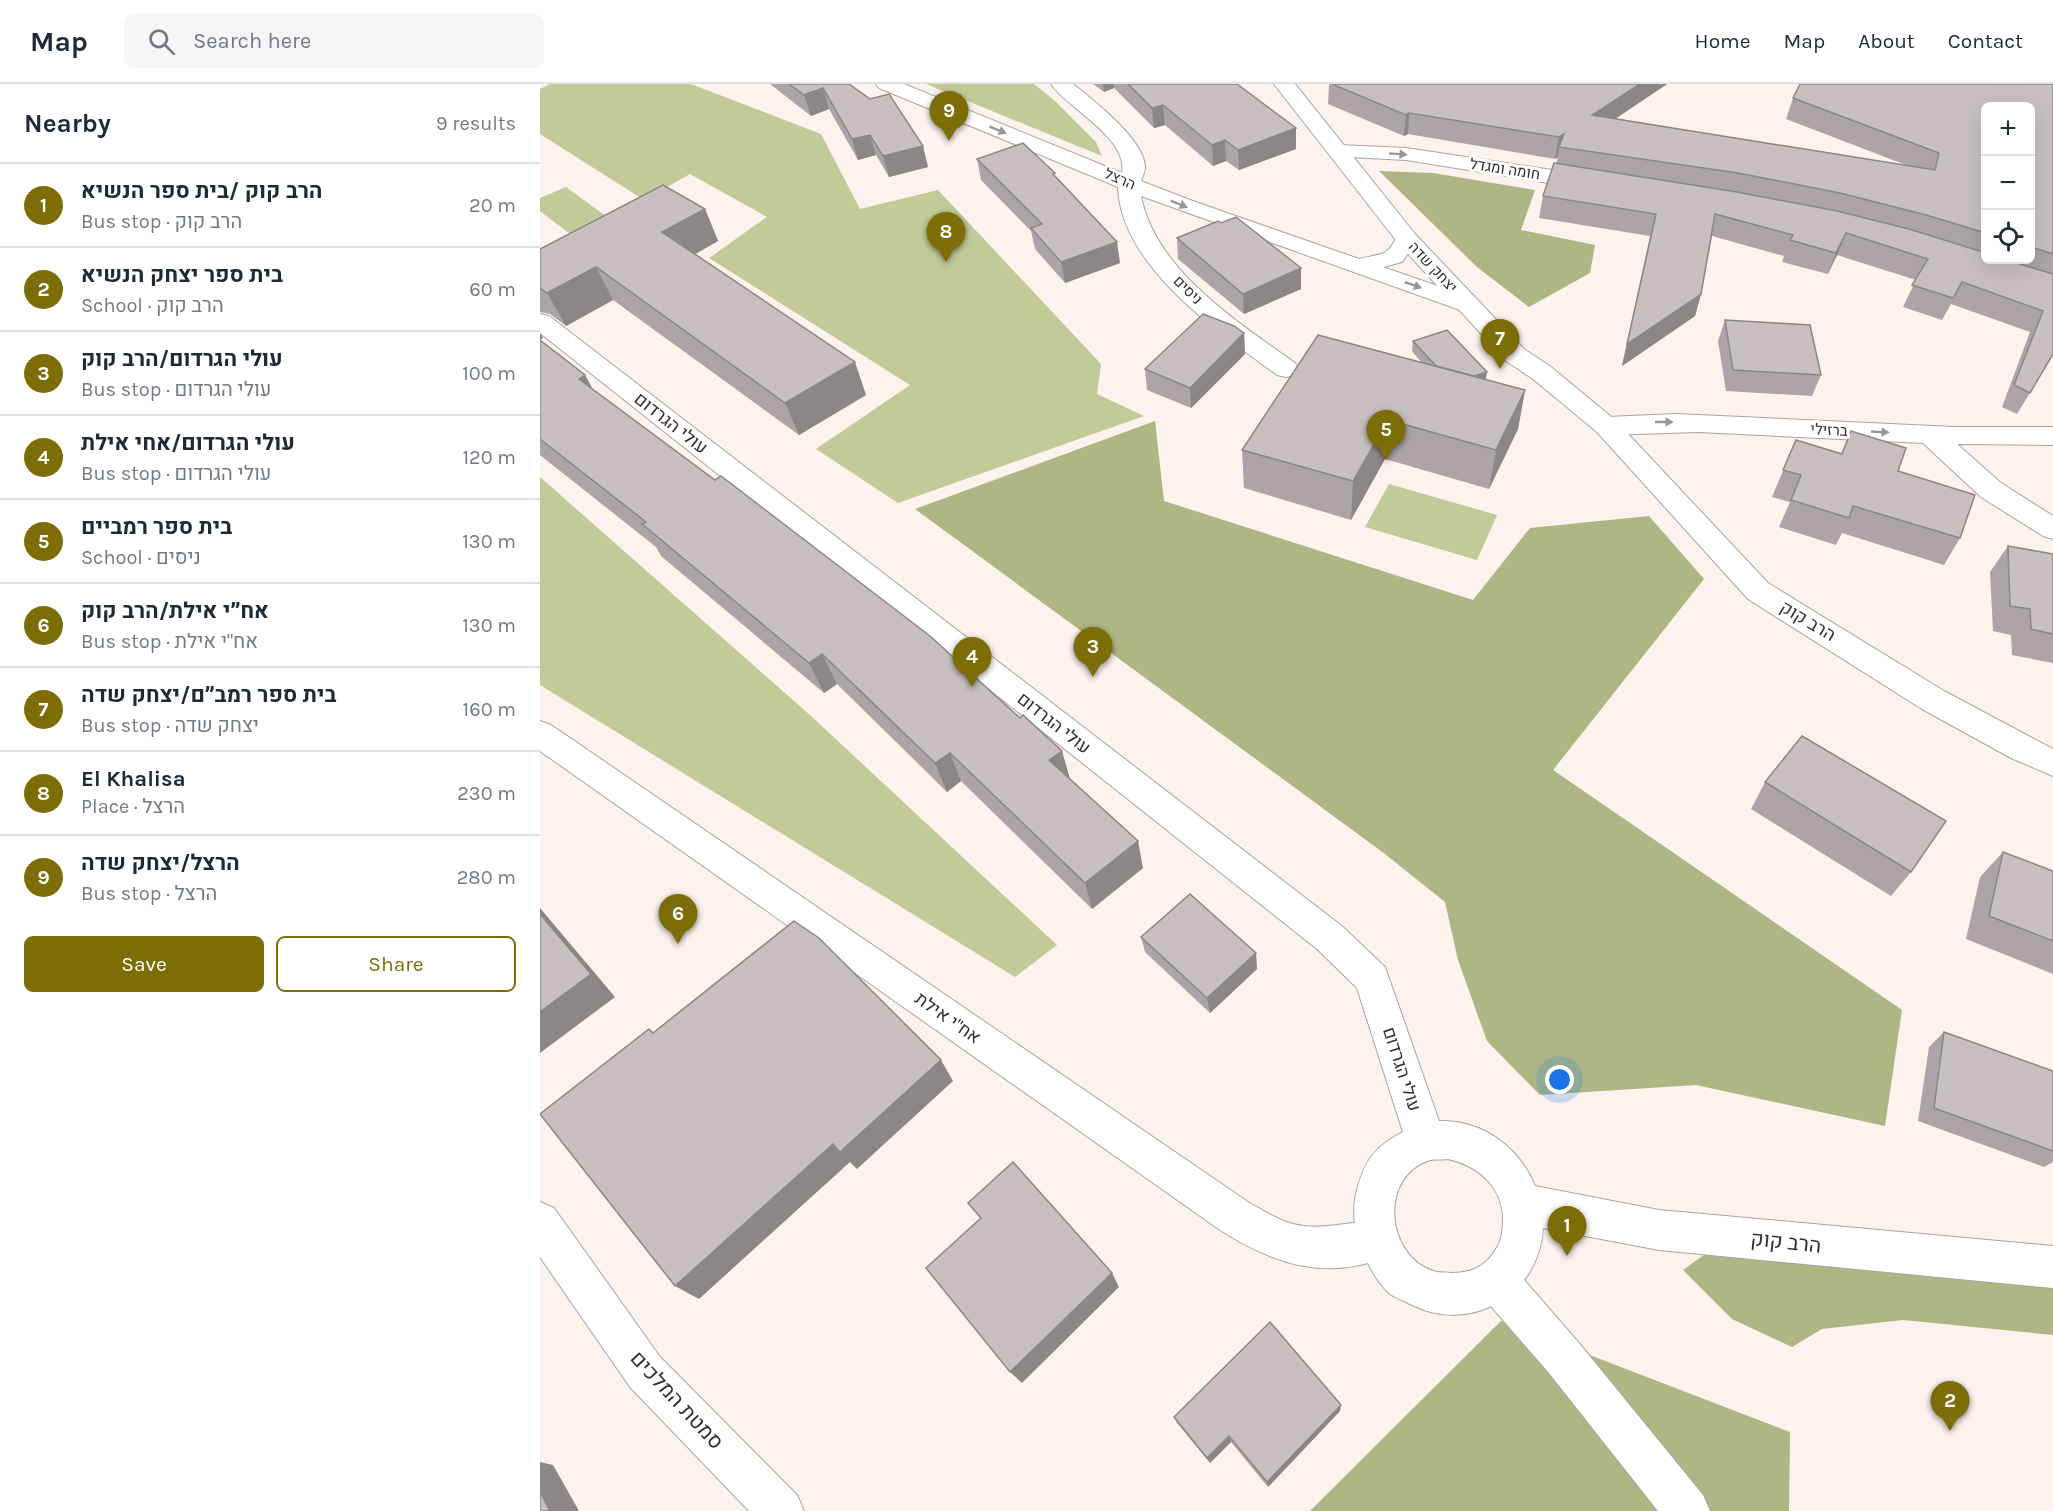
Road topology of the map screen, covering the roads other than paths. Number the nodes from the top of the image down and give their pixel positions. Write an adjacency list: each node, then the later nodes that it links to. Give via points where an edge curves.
1 (886, 84): 5 (street, הרצל, one-way to 5)
2 (1061, 84): 5 (street, ניסים, via 1095,112 1131,153 1134,164)
3 (1284, 84): 4 (street, יצחק שדה)
4 (1340, 151): 6 (street, חומה ומגדל, one-way to 6, via 1406,154); 7 (street, יצחק שדה)
5 (1129, 183): 8 (street, הרצל, one-way to 8); 11 (street, ניסים, via 1135,214 1150,248 1186,291)
6 (1614, 186)
7 (1407, 239): 8 (street, via 1394,257); 9 (street, יצחק שדה)
8 (1358, 267): 9 (street, הרצל, one-way to 9)
9 (1469, 305): 12 (street, יצחק שדה, via 1515,354)
10 (540, 321): 18 (street, עולי הגרדום, via 1330,938 1372,979)
11 (1286, 369)
12 (1606, 426): 13 (street, ברזילי, one-way to 13, via 1704,422); 17 (street, הרב קוק, via 1758,591 1933,700)
13 (1929, 434): 14 (street, ברזילי); 15 (street, via 1991,490)
14 (2053, 436)
15 (2053, 529)
16 (540, 734): 21 (street, אח"י אילת, via 1178,1178 1262,1231 1295,1245 1322,1247)
17 (2053, 763)
18 (1426, 1142): 19 (street, via 1459,1142 1490,1156 1507,1173); 21 (street, via 1404,1152 1387,1167 1376,1189 1372,1214)
19 (1522, 1204): 22 (street, הרב קוק, via 1659,1230); 23 (street, via 1523,1241 1514,1264)
20 (540, 1222): 24 (street, סמטת המלכים, via 645,1372)
21 (1377, 1241): 23 (street, via 1399,1274 1428,1292 1452,1296 1476,1292)
22 (2053, 1267)
23 (1497, 1281): 25 (street)
24 (781, 1511)
25 (1687, 1511)

